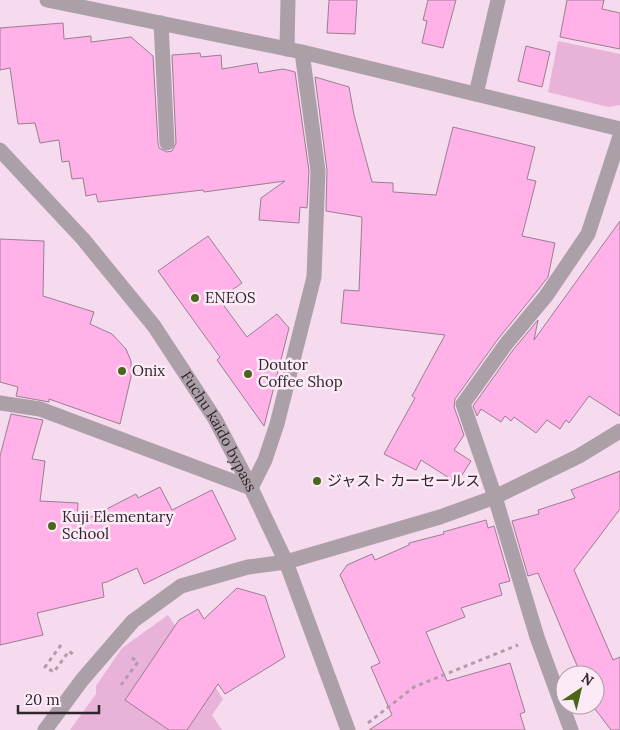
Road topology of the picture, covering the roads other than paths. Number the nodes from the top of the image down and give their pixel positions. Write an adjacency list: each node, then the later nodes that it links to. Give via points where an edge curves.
1 (47, 0): 4 (street)
2 (288, 0): 5 (street)
3 (498, 0): 7 (street)
4 (161, 23): 5 (street); 10 (street)
5 (287, 49): 6 (street)
6 (302, 52): 7 (street); 14 (street, via 318,171 314,277 278,424)
7 (476, 94): 8 (street)
8 (620, 129)
9 (620, 136): 15 (street, via 588,234 546,296 463,404)
10 (167, 143)
11 (0, 150): 14 (street, Fuchu kaido bypass, via 83,238 154,326 215,419)
12 (0, 403): 14 (street, via 40,409)
13 (620, 431): 15 (street, via 579,456)
14 (251, 488): 16 (street, Fuchu kaido bypass)
15 (495, 497): 16 (street, via 440,517); 19 (street, via 537,637)
16 (286, 562): 17 (street, via 248,567 182,586 133,621 82,680); 18 (street, Fuchu kaido bypass)
17 (45, 730)
18 (348, 730)
19 (572, 730)

